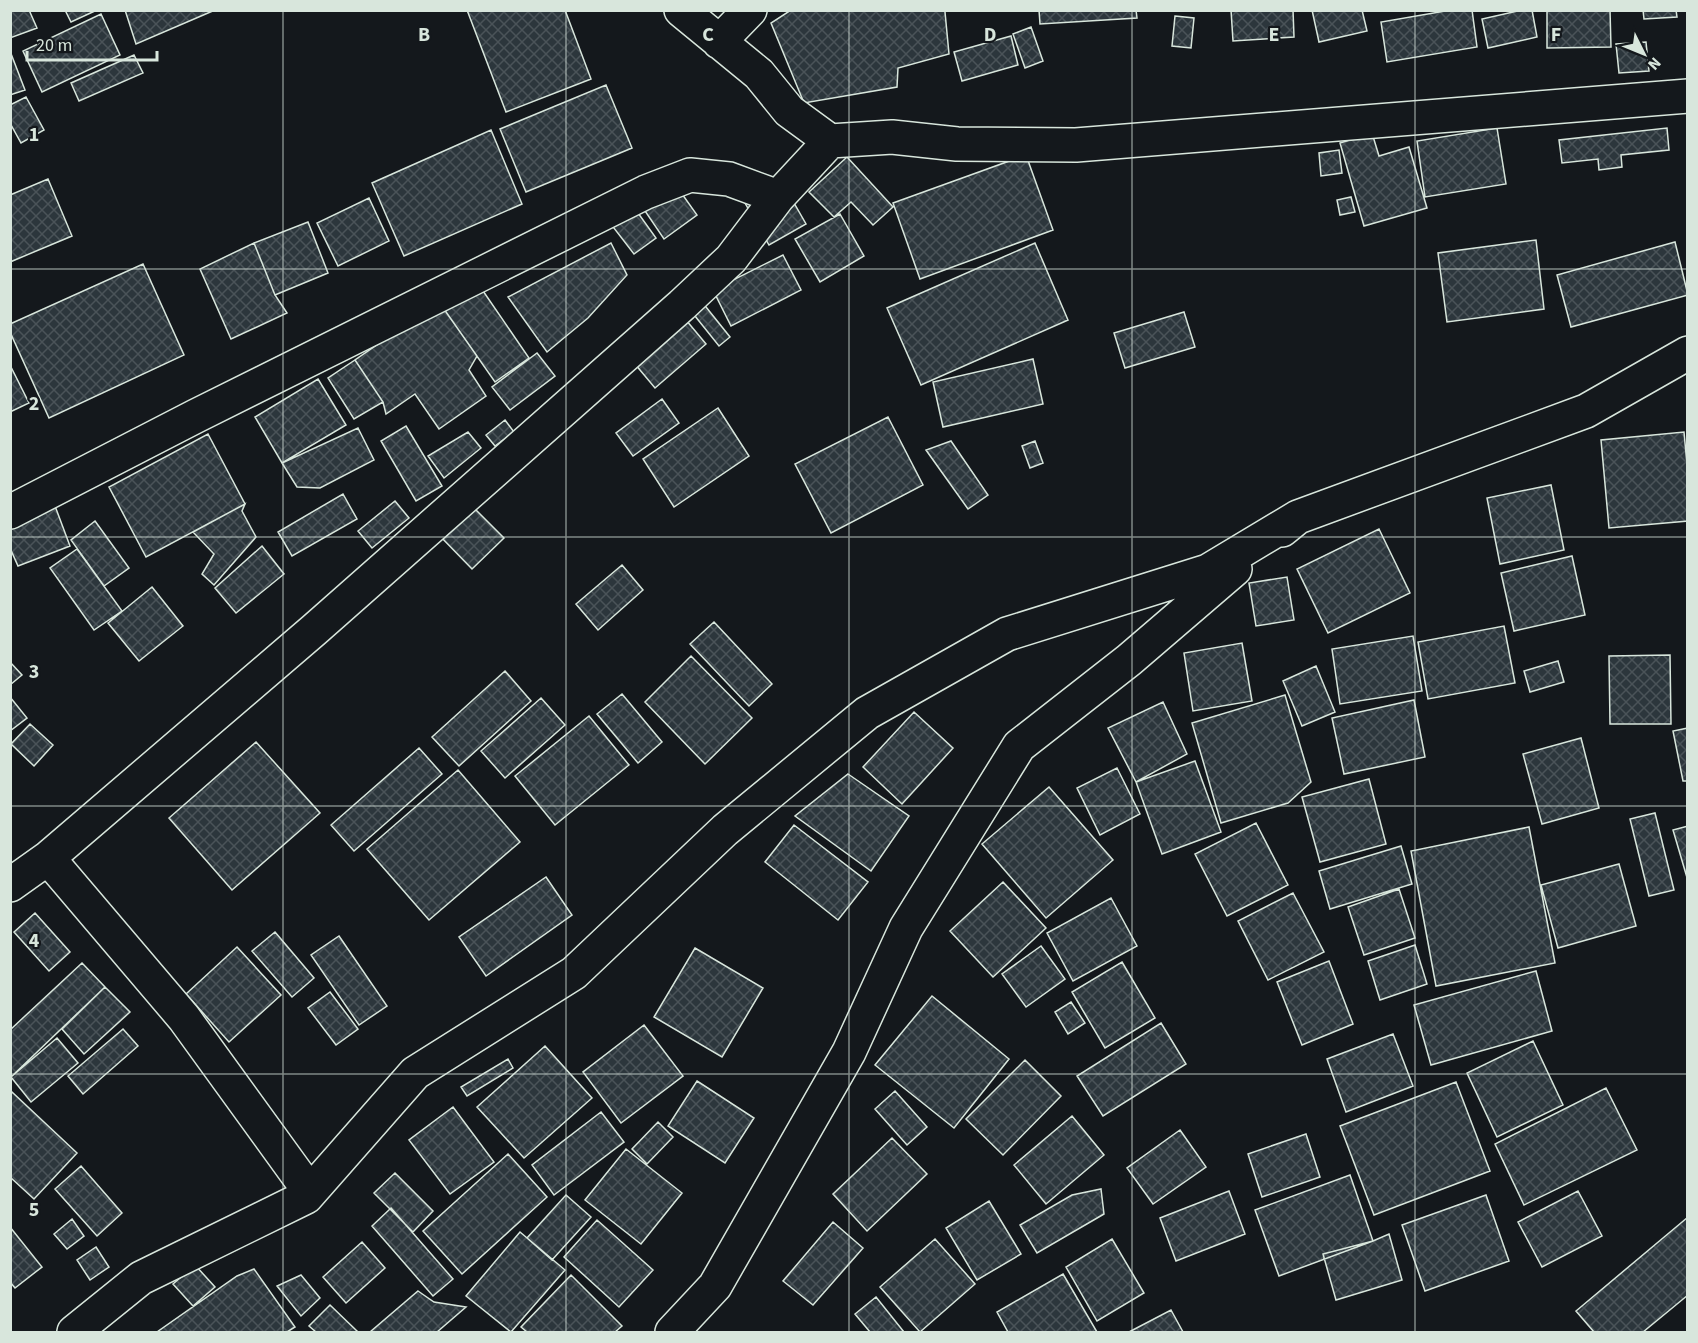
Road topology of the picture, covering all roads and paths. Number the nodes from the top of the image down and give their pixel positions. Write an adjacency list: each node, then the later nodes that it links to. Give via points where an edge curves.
1 (681, 10): 3 (street)
2 (750, 10): 3 (street)
3 (719, 42): 5 (street, via 759,74 789,111)
4 (1688, 96): 5 (street, via 1076,145 957,144 892,137)
5 (830, 141): 6 (street)
6 (778, 197): 8 (street, via 729,179 690,175 646,192); 10 (street, via 731,259 682,305 314,630)
7 (1688, 353): 9 (street, via 1586,411)
8 (10, 512)
9 (1298, 516): 12 (street, via 1208,571 1007,634 867,714 725,830 574,973 415,1073); 14 (street, via 1019,746 906,928 849,1052 715,1286)
10 (48, 858): 11 (street); 12 (street, via 184,1018)
11 (10, 885)
12 (310, 1192): 13 (street, via 141,1278)
13 (74, 1332)
14 (672, 1332)

